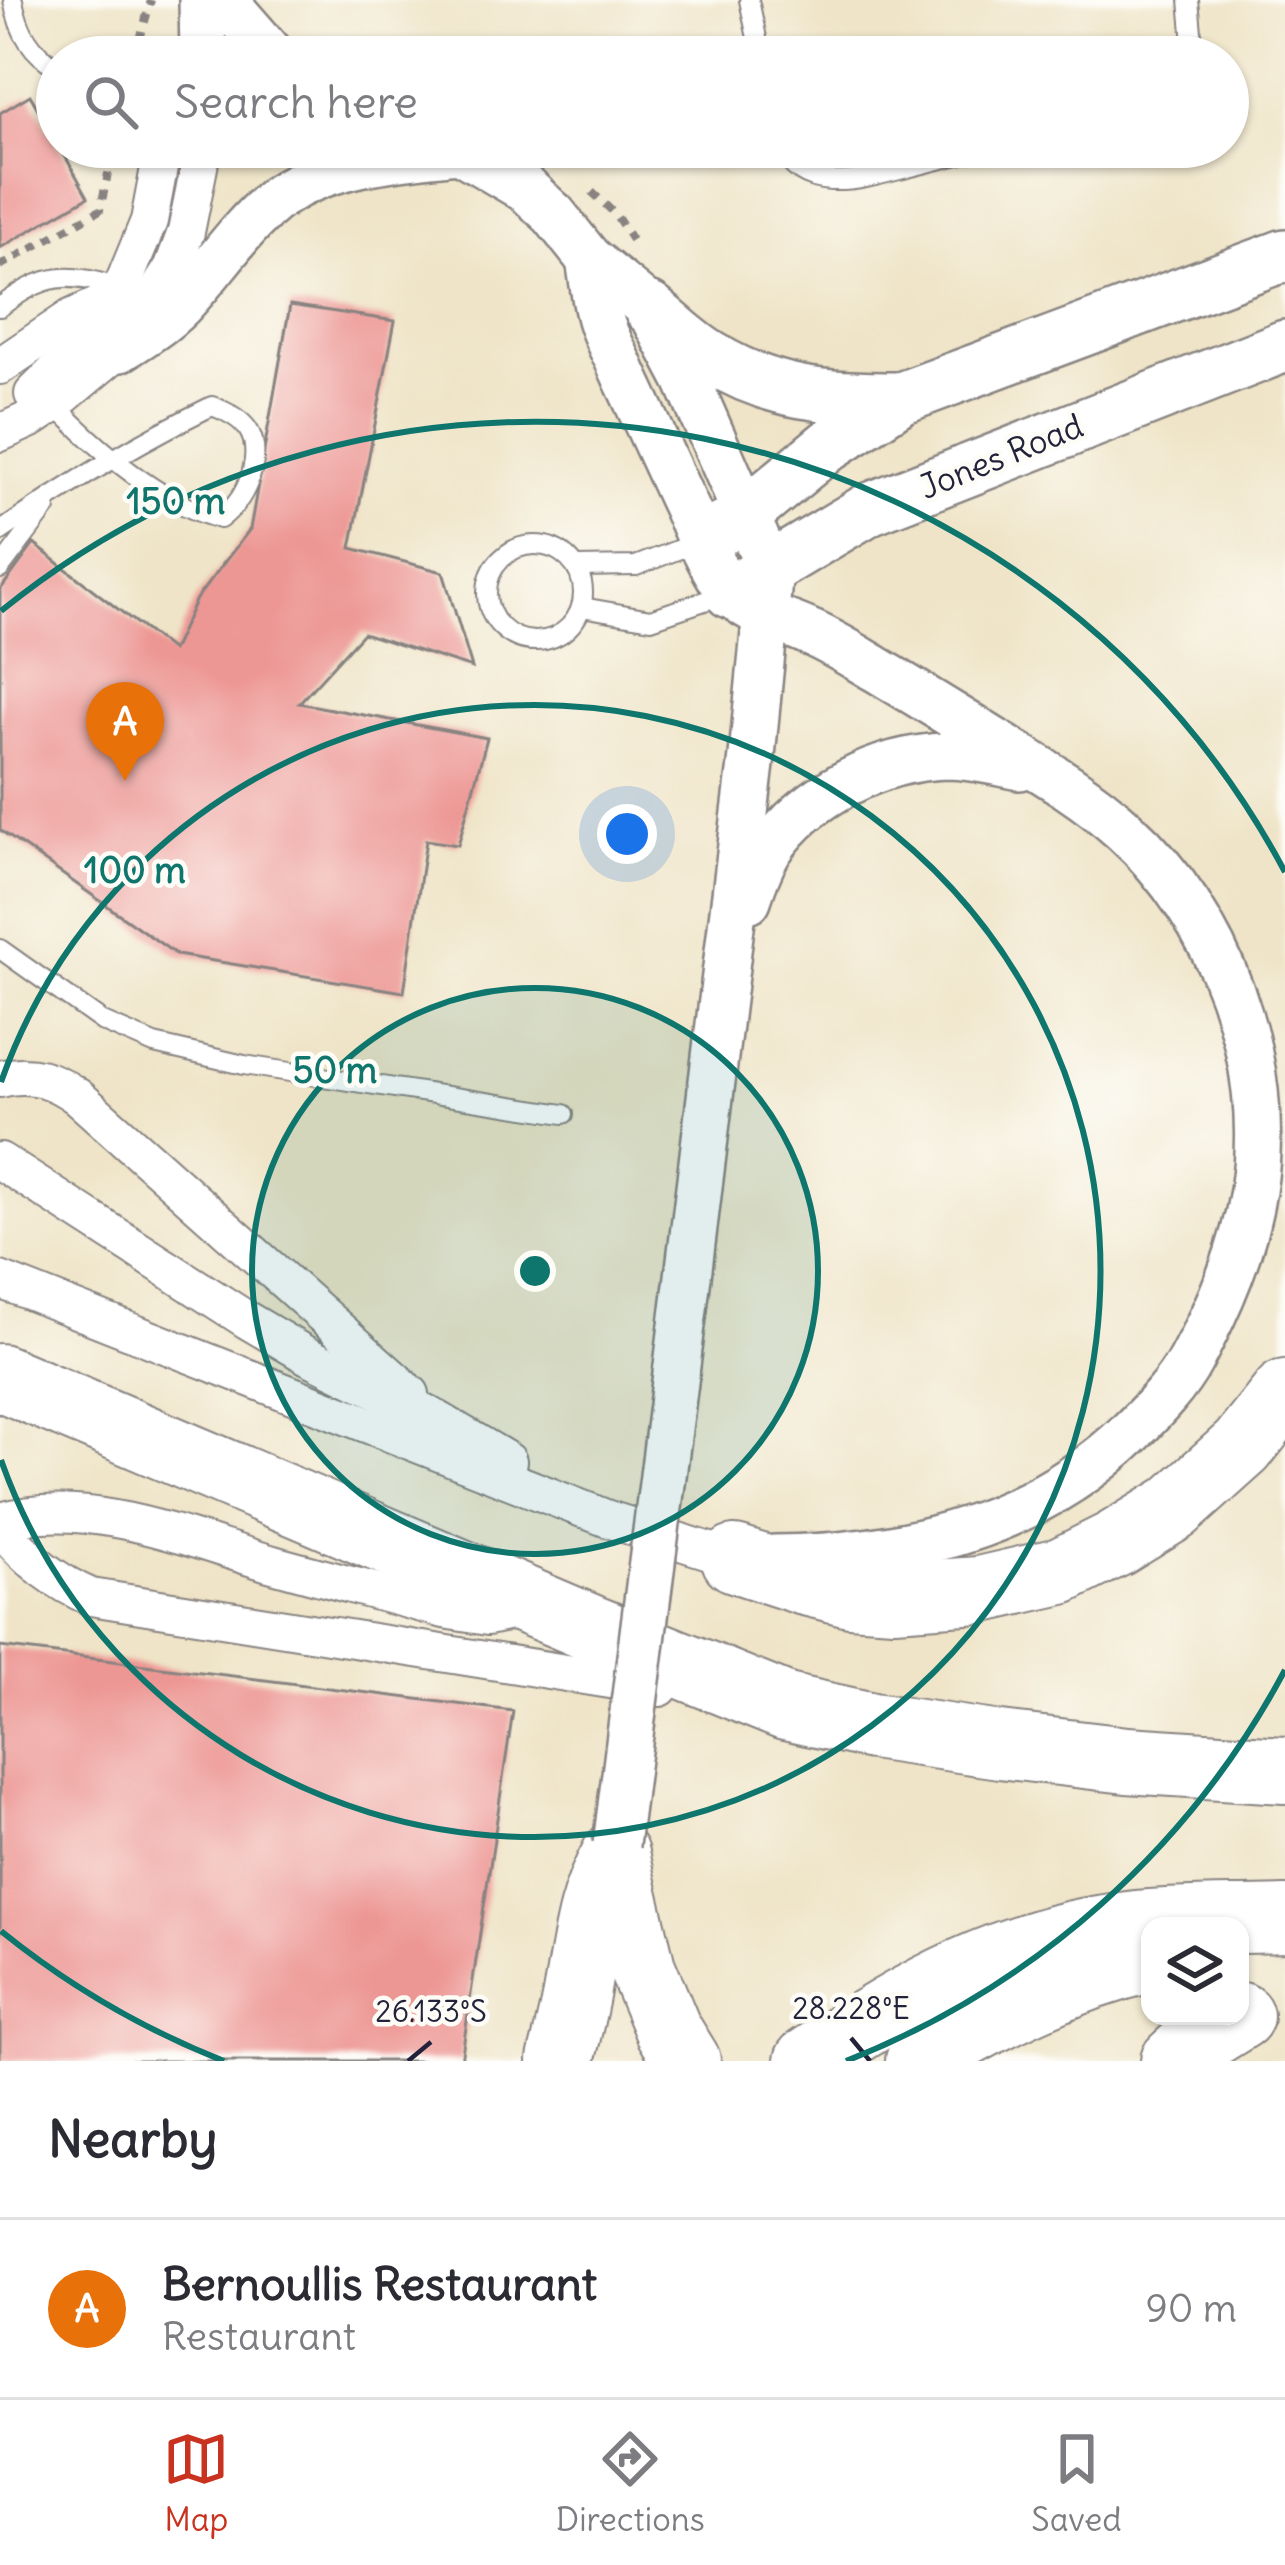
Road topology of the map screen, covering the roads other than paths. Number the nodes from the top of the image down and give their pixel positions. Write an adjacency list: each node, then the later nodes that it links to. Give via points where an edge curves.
1 (13, 0): 10 (lane)
2 (202, 0): 6 (street)
3 (224, 0): 7 (street)
4 (749, 0): 8 (lane)
5 (1189, 0): 9 (lane)
6 (201, 36)
7 (256, 36)
8 (757, 36)
9 (1192, 36)
10 (36, 53)
11 (159, 168): 19 (street, via 149,221)
12 (199, 168): 23 (street, via 172,269)
13 (350, 168): 23 (street, via 277,198 179,305)
14 (490, 168): 18 (street, via 527,190)
15 (792, 168): 16 (lane, via 835,182)
16 (906, 168)
17 (1285, 255): 25 (main road)
18 (589, 259): 21 (street); 32 (street, via 600,319)
19 (117, 294): 20 (lane, via 88,278 57,277); 24 (street); 27 (street, via 76,351)
20 (0, 307)
21 (650, 309): 25 (main road, via 751,378 828,398); 30 (street)
22 (1285, 346): 35 (main road, Jones Road, via 884,502)
23 (120, 349): 26 (street)
24 (0, 366)
25 (901, 398): 30 (main road)
26 (54, 404): 27 (street); 28 (lane)
27 (0, 429)
28 (113, 461): 28 (lane, via 212,406 248,428 256,452 248,485 220,519); 29 (lane)
29 (60, 490): 31 (lane); 34 (lane)
30 (746, 514): 32 (main road); 35 (street)
31 (0, 532)
32 (702, 541): 33 (lane, via 636,566); 35 (street)
33 (578, 567): 36 (lane); 36 (lane, via 544,544 524,545 492,569 486,589 500,627 536,642 572,625)
34 (0, 568)
35 (756, 593): 36 (lane, via 651,620); 37 (street); 39 (street)
36 (582, 607)
37 (1046, 772): 39 (street, via 947,756 885,767 832,791 769,850); 49 (street, via 1168,875 1221,967 1256,1094 1253,1191 1237,1259 1186,1369 1148,1415 1074,1479 1007,1516 916,1544)
38 (0, 949): 41 (lane, via 104,1022 154,1044)
39 (728, 957): 53 (street, bridge)
40 (0, 1079): 46 (street, via 45,1078 78,1096)
41 (564, 1114)
42 (0, 1161): 46 (street, via 247,1320)
43 (6, 1282): 47 (street)
44 (0, 1377): 50 (highway)
45 (1285, 1393): 49 (highway, via 1242,1447 1174,1508 1061,1571 979,1590 895,1596 850,1593)
46 (437, 1419): 47 (street)
47 (562, 1500): 49 (street)
48 (0, 1524): 50 (street, via 20,1516 111,1519 444,1610 488,1617); 51 (street, via 31,1560 91,1597)
49 (735, 1558)
50 (542, 1606): 51 (highway)
51 (786, 1707): 52 (highway, via 1021,1748)
52 (1285, 1770)
53 (615, 1850): 61 (highway, via 642,1968); 62 (highway, via 591,1907)
54 (1285, 1919): 63 (highway, via 1126,1924 1050,1939 971,1965)
55 (1285, 1931): 56 (highway)
56 (1249, 1938)
57 (1141, 1961): 64 (highway, via 1040,1997)
58 (1285, 1996): 59 (highway)
59 (1249, 2010)
60 (1225, 2025): 65 (highway)
61 (678, 2046)
62 (561, 2061)
63 (808, 2061)
64 (919, 2061)
65 (1174, 2061)

